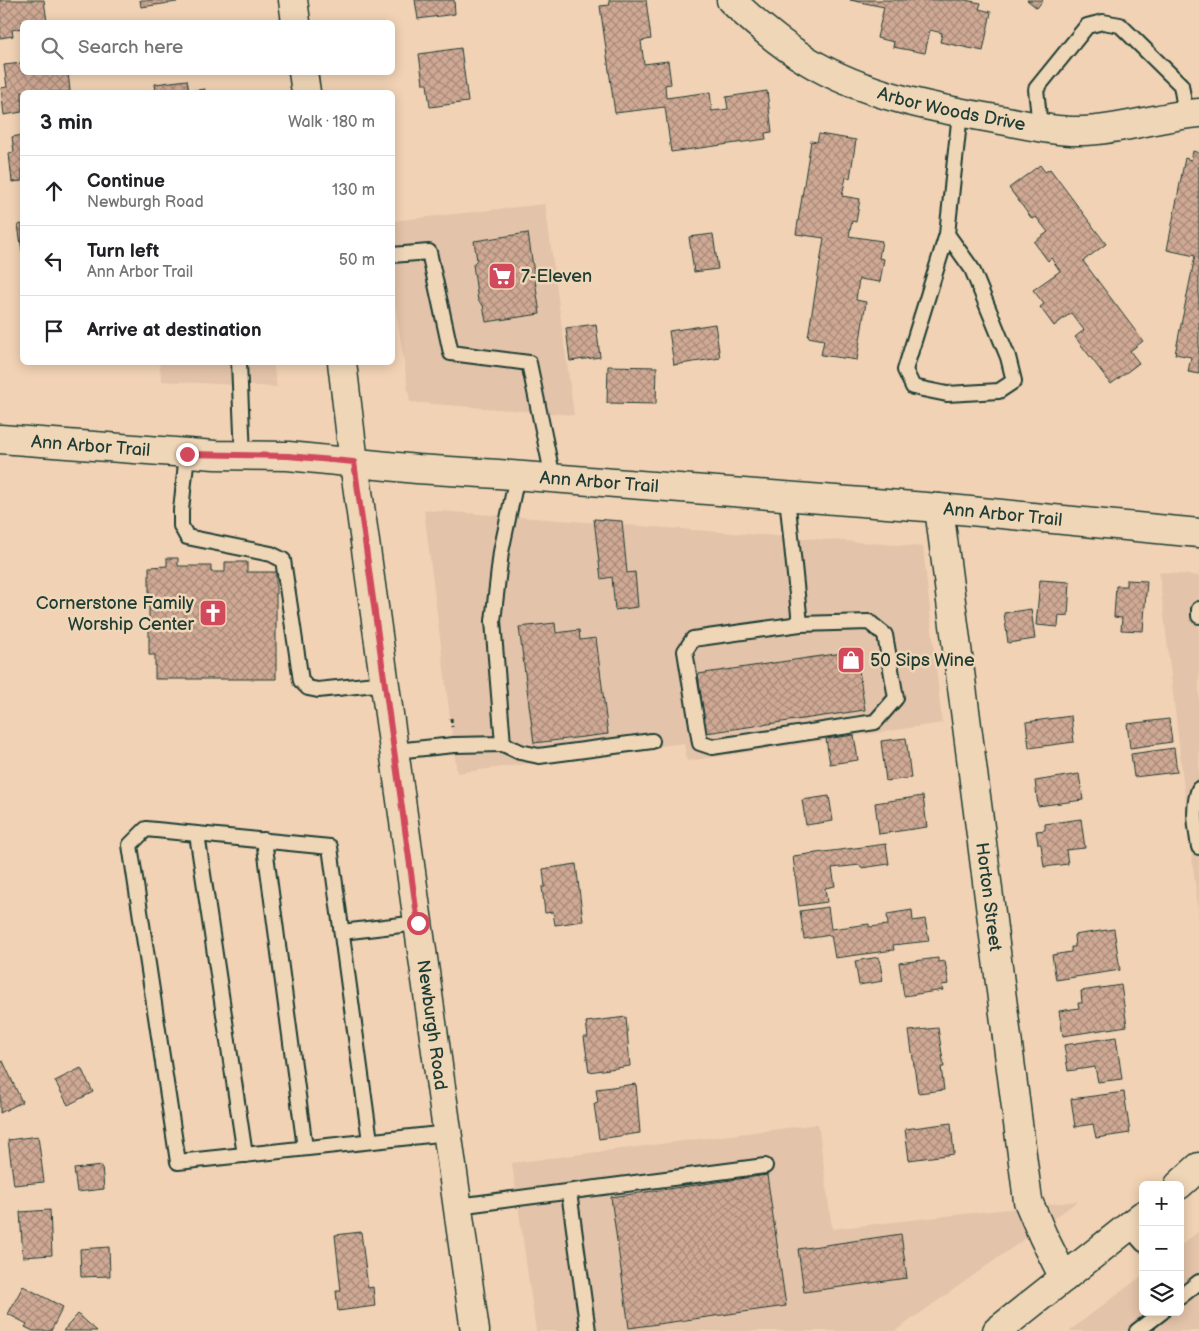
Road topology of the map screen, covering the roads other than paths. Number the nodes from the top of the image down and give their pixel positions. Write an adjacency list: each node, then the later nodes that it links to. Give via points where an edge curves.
1 (293, 0): 3 (street)
2 (731, 0): 6 (street, Arbor Woods Drive, via 784,45 837,76 883,94)
3 (296, 20)
4 (303, 75): 5 (street)
5 (306, 90)
6 (960, 113): 8 (street, Arbor Woods Drive); 9 (lane)
7 (1193, 113): 8 (street, Arbor Woods Drive, via 1103,130 1066,131); 8 (lane, via 1181,85 1120,25 1103,22 1087,26 1036,90)
8 (1040, 127)
9 (948, 234): 9 (lane, via 905,370 913,388 947,394 999,392 1014,381 1008,357 972,269)
10 (395, 255): 18 (lane, via 430,252 451,353 529,363)
11 (239, 365): 15 (lane)
12 (342, 365): 16 (street, Newburgh Road)
13 (0, 439): 14 (street, Ann Arbor Trail)
14 (187, 454): 15 (street, Ann Arbor Trail); 25 (lane, via 181,510 181,526 186,537 271,554 283,560 301,681 308,688 318,690)
15 (243, 456): 16 (street, Ann Arbor Trail)
16 (354, 462): 17 (street, Ann Arbor Trail); 25 (street, Newburgh Road)
17 (517, 476): 18 (street, Ann Arbor Trail); 27 (lane, via 501,552 493,621)
18 (554, 478): 19 (street, Ann Arbor Trail)
19 (787, 497): 20 (street, Ann Arbor Trail); 24 (lane)
20 (939, 508): 21 (street, Ann Arbor Trail); 45 (street, Horton Street, via 1028,1201)
21 (1199, 533)
22 (1199, 609): 23 (lane)
23 (1199, 616)
24 (800, 624): 24 (lane, via 693,639 686,651 700,744 712,747 875,722 896,698 886,634 869,622)
25 (385, 683): 28 (street, Newburgh Road)
26 (652, 741): 27 (lane, via 539,756)
27 (503, 744): 28 (lane)
28 (395, 751): 33 (street, Newburgh Road)
29 (1199, 789): 32 (lane, via 1195,799)
30 (198, 834): 31 (lane); 38 (lane); 38 (lane, via 146,829 130,845 178,1162)
31 (264, 840): 34 (lane, via 330,847); 37 (lane)
32 (1199, 847)
33 (418, 923): 34 (lane); 35 (street, Newburgh Road)
34 (342, 932): 36 (lane)
35 (448, 1133): 36 (lane); 43 (street, Newburgh Road)
36 (370, 1141): 37 (lane)
37 (305, 1148): 38 (lane)
38 (245, 1155)
39 (765, 1166): 42 (lane)
40 (1199, 1167): 41 (street)
41 (1183, 1181)
42 (570, 1192): 43 (lane); 51 (lane)
43 (458, 1206): 50 (street, Newburgh Road)
44 (1138, 1229): 45 (street)
45 (1064, 1278): 52 (street)
46 (1199, 1282): 47 (lane)
47 (1184, 1292)
48 (1158, 1316): 49 (lane)
49 (1145, 1329)
50 (475, 1331)
51 (588, 1331)
52 (997, 1331)

